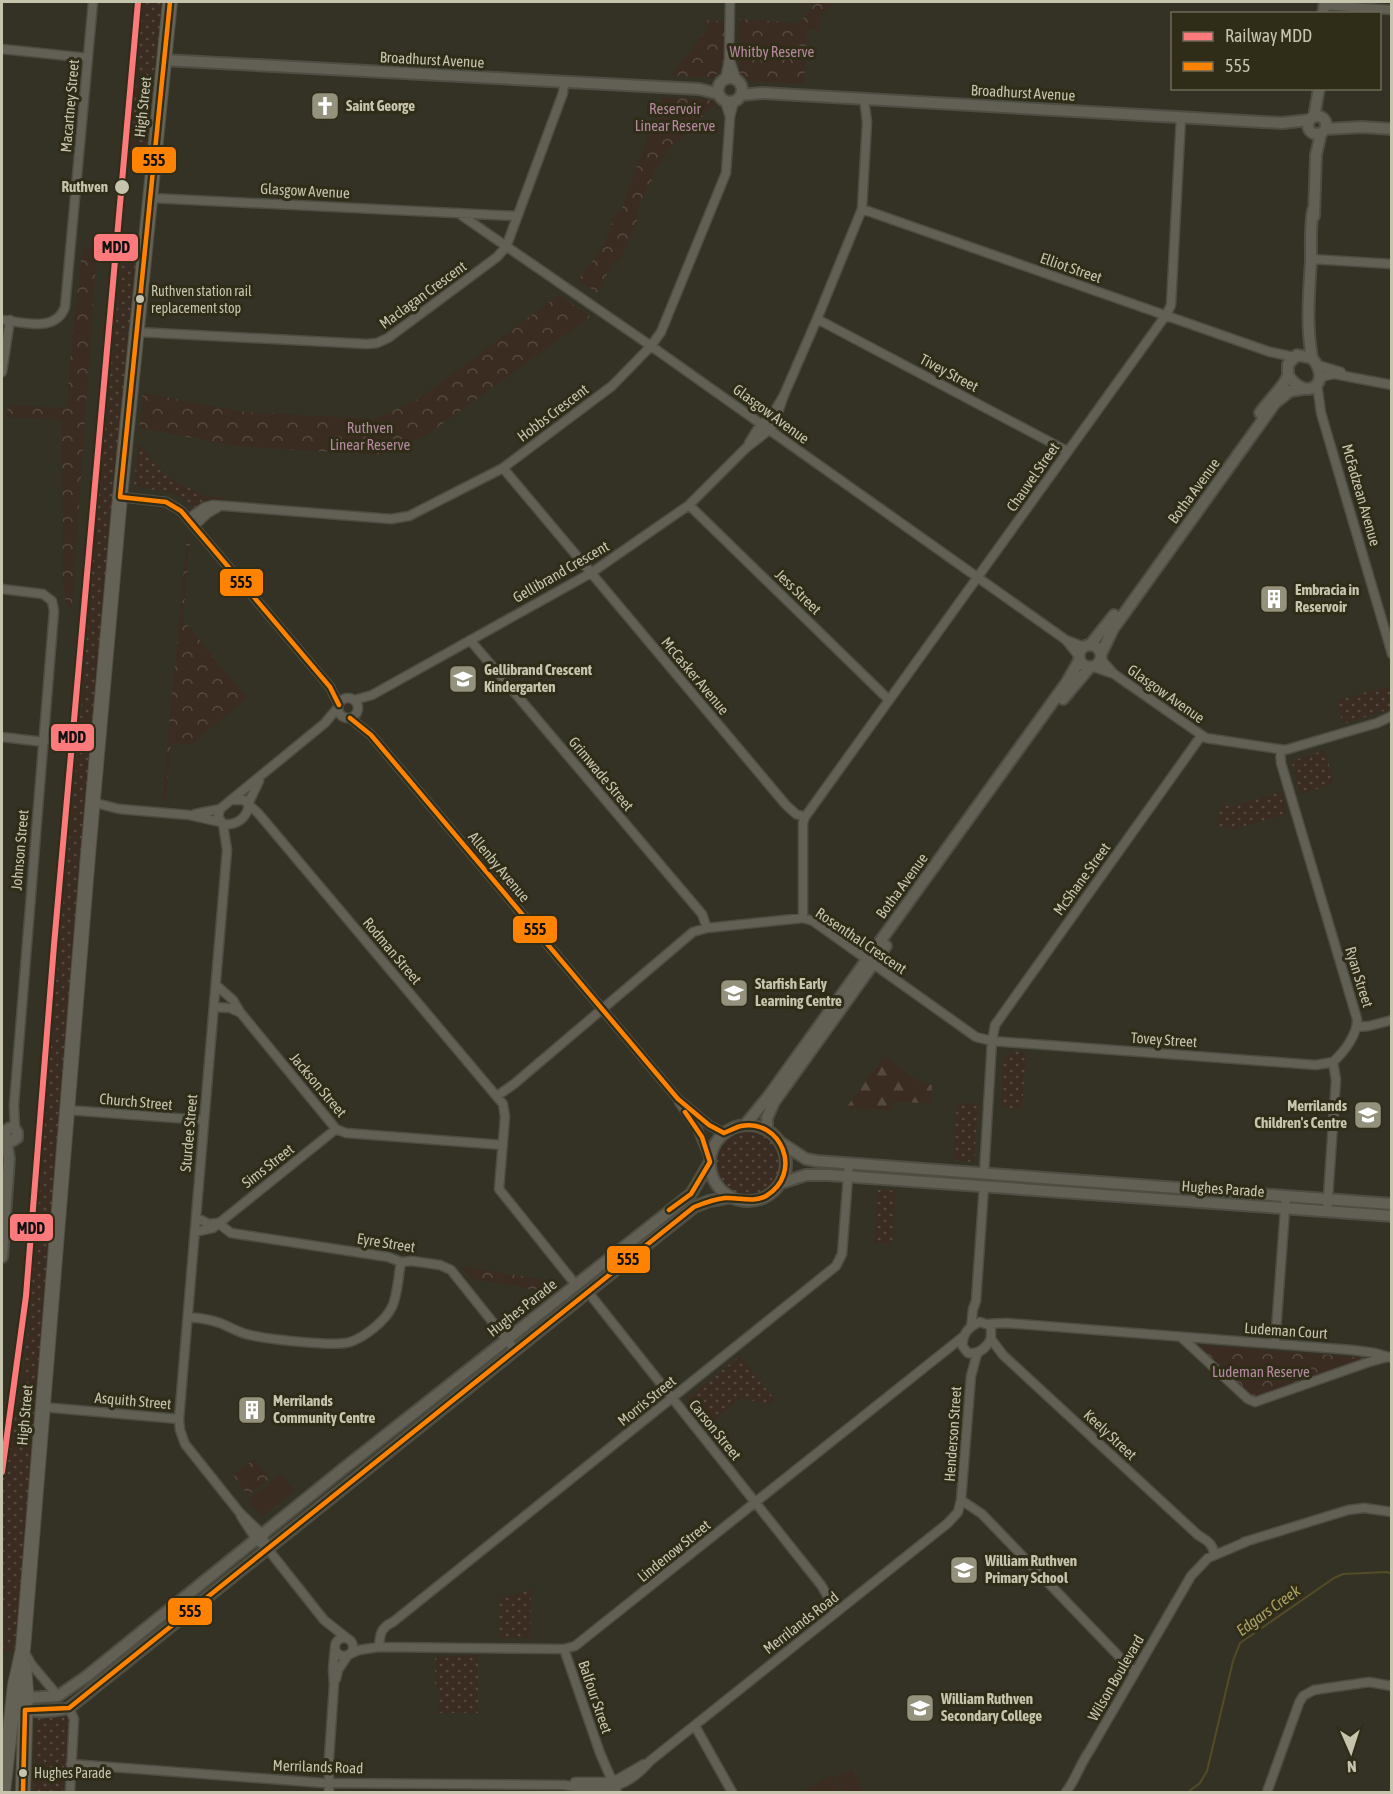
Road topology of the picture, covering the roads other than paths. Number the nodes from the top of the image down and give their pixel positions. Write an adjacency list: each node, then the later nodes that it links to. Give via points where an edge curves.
1 (93, 2): 7 (street, Macartney Street)
2 (170, 2): 8 (main road, High Street)
3 (730, 2): 10 (street)
4 (1324, 7): 5 (street)
5 (1392, 10)
6 (2, 49): 7 (street)
7 (88, 58): 25 (street, Macartney Street, via 66,307 59,318 45,324)
8 (164, 60): 9 (street, Broadhurst Avenue); 16 (main road, High Street)
9 (564, 82): 10 (street, Broadhurst Avenue); 19 (street, Maclagan Crescent)
10 (730, 90): 12 (street, Broadhurst Avenue); 28 (street, Hobbs Crescent, via 726,173 661,332)
11 (1319, 92): 14 (street)
12 (868, 99): 13 (street, Broadhurst Avenue); 17 (street, Gellibrand Crescent)
13 (1181, 117): 14 (street, Broadhurst Avenue); 23 (street, Chauvel Street, via 1171,305)
14 (1317, 125): 15 (street, Broadhurst Avenue); 21 (street)
15 (1392, 129)
16 (150, 198): 18 (street, Glasgow Avenue); 27 (main road, High Street)
17 (862, 209): 23 (street, Elliot Street); 24 (street, Gellibrand Crescent)
18 (458, 213): 19 (street, Glasgow Avenue); 20 (street, Glasgow Avenue)
19 (517, 216): 20 (street, Maclagan Crescent)
20 (506, 247): 27 (street, Maclagan Crescent, via 478,272 377,343); 28 (street, Glasgow Avenue)
21 (1311, 257): 22 (street); 26 (street)
22 (1392, 264)
23 (1166, 315): 30 (street, Elliot Street); 39 (street, Chauvel Street)
24 (818, 319): 37 (street, Gellibrand Crescent); 39 (street, Tivey Street)
25 (5, 320): 31 (street)
26 (1307, 327): 29 (street); 30 (street)
27 (137, 332): 41 (main road, High Street)
28 (651, 346): 37 (street, Glasgow Avenue); 40 (street, Hobbs Crescent, via 612,386)
29 (1315, 362): 30 (street); 32 (street); 33 (street)
30 (1292, 363): 35 (street, via 1293,382); 38 (street, Botha Avenue, via 1284,386 1271,397)
31 (2, 372)
32 (1355, 377): 33 (street, via 1334,374); 34 (street)
33 (1319, 381): 35 (street); 36 (street, McFadzean Avenue)
34 (1392, 385)
35 (1304, 390): 36 (street, McFadzean Avenue); 38 (street, Botha Avenue, via 1282,396)
36 (1321, 413): 50 (street, McFadzean Avenue)
37 (766, 427): 42 (street, Gellibrand Crescent); 46 (street, Glasgow Avenue)
38 (1241, 444): 45 (street, Botha Avenue)
39 (1067, 451): 46 (street, Chauvel Street)
40 (503, 468): 43 (street, Hobbs Crescent, via 409,516 391,519 224,507); 44 (street, McCasker Avenue)
41 (120, 497): 43 (street, via 166,502); 72 (main road, High Street)
42 (689, 505): 44 (street, Gellibrand Crescent); 55 (street, Jess Street)
43 (191, 523): 52 (street)
44 (591, 573): 48 (street, Gellibrand Crescent); 76 (street, McCasker Avenue, via 786,805)
45 (1148, 575): 49 (street, Botha Avenue); 51 (street, Botha Avenue)
46 (978, 577): 49 (street, Glasgow Avenue); 55 (street, Chauvel Street)
47 (2, 590): 66 (street, Johnson Street, via 43,594 53,605)
48 (470, 640): 53 (street, Gellibrand Crescent); 82 (street, Grimwade Street, via 702,914)
49 (1083, 652): 51 (street, via 1083,666); 51 (street, via 1097,648); 68 (street, Botha Avenue)
50 (1392, 654)
51 (1096, 662): 64 (street, Glasgow Avenue); 68 (street, Botha Avenue)
52 (330, 687): 54 (street); 56 (street)
53 (372, 695): 54 (street, Gellibrand Crescent); 57 (street, Gellibrand Crescent)
54 (350, 699): 56 (street); 57 (street, Allenby Avenue)
55 (888, 699): 76 (street, Chauvel Street)
56 (339, 706): 59 (street); 61 (street)
57 (358, 709): 59 (street, Gellibrand Crescent, via 356,715); 63 (street, Allenby Avenue)
58 (1392, 716): 62 (street, Glasgow Avenue)
59 (346, 717): 61 (street); 63 (street, Allenby Avenue)
60 (1392, 722): 62 (street, Glasgow Avenue)
61 (325, 723): 69 (street)
62 (1377, 723): 67 (street, Glasgow Avenue)
63 (371, 735): 86 (street, Allenby Avenue)
64 (1201, 735): 67 (street, Glasgow Avenue); 90 (street, McShane Street, via 995,1025)
65 (2, 737): 66 (street)
66 (44, 742): 103 (street, Johnson Street, via 14,1105)
67 (1280, 750): 89 (street, Ryan Street)
68 (1011, 766): 83 (street, Botha Avenue)
69 (262, 776): 70 (street); 71 (street)
70 (231, 800): 71 (street); 73 (street)
71 (249, 804): 75 (street); 79 (street, Rodman Street)
72 (92, 807): 74 (street); 95 (main road, High Street)
73 (220, 809): 74 (street); 77 (street)
74 (189, 815): 77 (street)
75 (244, 817): 78 (street); 79 (street)
76 (805, 818): 81 (street)
77 (221, 823): 78 (street); 80 (street, Sturdee Street)
78 (234, 824): 80 (street, Sturdee Street)
79 (267, 824): 93 (street, Rodman Street)
80 (227, 850): 84 (street, Sturdee Street)
81 (803, 918): 82 (street, Rosenthal Crescent); 83 (street, Rosenthal Crescent)
82 (707, 928): 86 (street, Rosenthal Crescent, via 693,932)
83 (870, 962): 90 (street, Rosenthal Crescent, via 976,1037); 91 (street, Botha Avenue)
84 (216, 985): 85 (street, Sturdee Street); 87 (street, Jackson Street)
85 (214, 1007): 87 (street); 96 (street, Sturdee Street)
86 (602, 1010): 93 (street, Rosenthal Crescent); 94 (street, Allenby Avenue)
87 (240, 1012): 100 (street, Jackson Street)
88 (1392, 1020): 89 (street)
89 (1357, 1027): 92 (street, Ryan Street)
90 (992, 1041): 92 (street, Tovey Street, via 1316,1065); 108 (street)
91 (810, 1046): 98 (street, Botha Avenue); 101 (street, Botha Avenue, via 774,1102)
92 (1333, 1062): 116 (street, via 1336,1080)
93 (498, 1098): 105 (street, via 505,1113)
94 (678, 1099): 97 (street, Allenby Avenue); 99 (street, Allenby Avenue)
95 (67, 1110): 96 (street, Church Street); 146 (main road, High Street)
96 (203, 1120): 121 (street, Sturdee Street)
97 (705, 1121): 99 (street); 102 (street, Allenby Avenue)
98 (745, 1125): 101 (street); 102 (street)
99 (697, 1128): 106 (street, Allenby Avenue)
100 (336, 1129): 105 (street, Jackson Street, via 346,1133); 122 (street, Sims Street)
101 (767, 1130): 104 (street)
102 (724, 1132): 106 (street)
103 (8, 1133): 124 (street, Johnson Street)
104 (780, 1142): 107 (street, Hughes Parade, via 806,1159); 111 (street, via 786,1162)
105 (503, 1145): 126 (street, via 499,1189)
106 (710, 1160): 115 (street, via 716,1183); 126 (street, Hughes Parade, via 691,1194)
107 (849, 1164): 108 (street, Hughes Parade); 109 (street, Morris Street)
108 (984, 1174): 110 (street, Hughes Parade)
109 (848, 1176): 111 (street, Hughes Parade, via 807,1175); 112 (street, Hughes Parade); 145 (street, Morris Street, via 840,1262)
110 (1054, 1179): 113 (street); 114 (street, Hughes Parade)
111 (781, 1183): 115 (street, via 759,1199)
112 (984, 1186): 113 (street, Hughes Parade); 128 (street)
113 (1053, 1192): 118 (street, Hughes Parade)
114 (1286, 1196): 116 (street, Hughes Parade); 118 (street)
115 (732, 1197): 127 (street, Hughes Parade, via 694,1207)
116 (1327, 1200): 117 (street, Hughes Parade); 119 (street)
117 (1392, 1204)
118 (1285, 1208): 119 (street, Hughes Parade); 137 (street)
119 (1327, 1212): 120 (street, Hughes Parade)
120 (1392, 1216)
121 (197, 1218): 122 (street, via 209,1224); 123 (street, Sturdee Street)
122 (218, 1223): 123 (street, Sims Street); 125 (street, Eyre Street, via 231,1233)
123 (195, 1232): 129 (street, Sturdee Street)
124 (2, 1257)
125 (400, 1262): 129 (street, via 390,1310 361,1337 348,1343 258,1337 217,1322); 136 (street, Eyre Street, via 447,1268)
126 (576, 1285): 127 (street); 136 (street, Hughes Parade)
127 (588, 1292): 138 (street, Hughes Parade); 145 (street, Carson Street)
128 (976, 1301): 130 (street); 132 (street)
129 (188, 1317): 147 (street, Sturdee Street)
130 (985, 1323): 131 (street, Ludeman Court); 132 (street); 134 (street)
131 (1011, 1325): 134 (street, Ludeman Court, via 999,1329); 135 (street, Ludeman Court)
132 (971, 1327): 133 (street)
133 (964, 1336): 139 (street); 141 (street, Lindenow Street)
134 (992, 1337): 140 (street); 142 (street, Keely Street)
135 (1181, 1337): 137 (street, Ludeman Court); 143 (street, Ludeman Court, via 1255,1402)
136 (507, 1339): 138 (street, Eyre Street); 148 (street, Hughes Parade)
137 (1275, 1344): 143 (street, Ludeman Court, via 1364,1351)
138 (515, 1350): 149 (street, Hughes Parade)
139 (965, 1351): 140 (street); 141 (street); 144 (street, Henderson Street)
140 (980, 1352): 142 (street, Keely Street, via 993,1350); 144 (street, Henderson Street)
141 (942, 1353): 151 (street, Lindenow Street)
142 (1003, 1355): 155 (street, Keely Street, via 1210,1543)
143 (1390, 1357)
144 (970, 1377): 150 (street, Henderson Street)
145 (672, 1398): 151 (street, Carson Street); 160 (street, Morris Street, via 393,1622)
146 (42, 1407): 147 (street, Asquith Street); 162 (main road, High Street)
147 (179, 1419): 153 (street, Asquith Street, via 185,1444 244,1523)
148 (343, 1469): 149 (street); 153 (street, Hughes Parade)
149 (352, 1480): 154 (street, Hughes Parade)
150 (961, 1500): 156 (street, Merrilands Road, via 958,1512 948,1523); 164 (street, Henderson Street, via 982,1514)
151 (756, 1503): 156 (street, Carson Street); 161 (street, Lindenow Street, via 579,1643)
152 (1392, 1512): 155 (street, Wilson Boulevard, via 1348,1510 1233,1549)
153 (259, 1537): 154 (street, Asquith Street); 165 (street, Hughes Parade)
154 (267, 1548): 157 (street, Asquith Street); 167 (street, Hughes Parade)
155 (1212, 1552): 164 (street, Wilson Boulevard, via 1191,1576)
156 (841, 1609): 172 (street, Merrilands Road)
157 (324, 1620): 158 (street, Asquith Street); 159 (street, Asquith Street)
158 (349, 1639): 159 (street, via 340,1639); 160 (street, Lindenow Street); 163 (street, via 353,1646)
159 (336, 1646): 163 (street, via 340,1654); 166 (street)
160 (383, 1647): 161 (street, Lindenow Street); 163 (street, Lindenow Street)
161 (564, 1648): 174 (street, Balfour Street)
162 (22, 1649): 169 (street); 170 (main road, High Street)
163 (349, 1654): 166 (street)
164 (1135, 1672): 180 (street, Wilson Boulevard)
165 (87, 1676): 167 (street); 169 (street, Hughes Parade)
166 (334, 1685): 175 (street)
167 (96, 1686): 171 (street, Hughes Parade)
168 (1392, 1686): 181 (street, via 1369,1682 1306,1693)
169 (58, 1696): 170 (street)
170 (21, 1704): 171 (street); 176 (main road, High Street); 177 (main road, High Street)
171 (69, 1708): 173 (street, via 74,1719)
172 (695, 1726): 174 (street, Merrilands Road, via 635,1777); 179 (street)
173 (71, 1764): 175 (street, Merrilands Road); 178 (street)
174 (612, 1787): 175 (street, Merrilands Road, via 574,1782)
175 (327, 1788)
176 (3, 1792)
177 (23, 1792)
178 (70, 1792)
179 (732, 1792)
180 (1066, 1792)
181 (1267, 1792)

